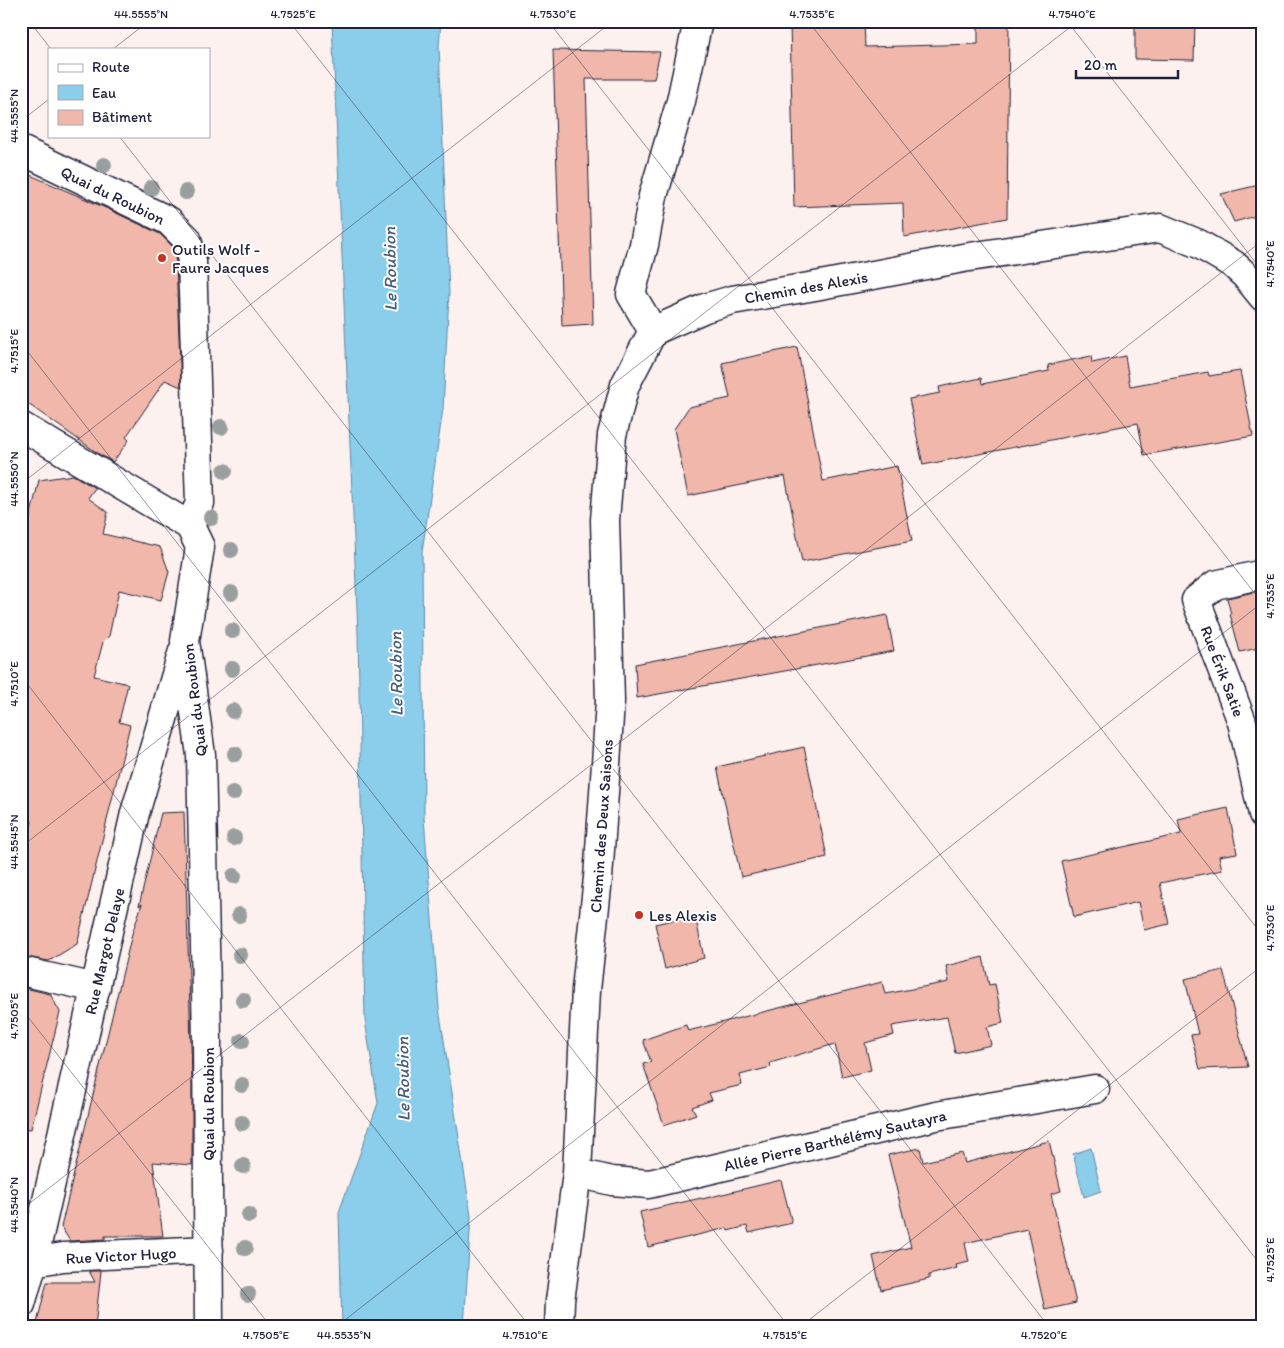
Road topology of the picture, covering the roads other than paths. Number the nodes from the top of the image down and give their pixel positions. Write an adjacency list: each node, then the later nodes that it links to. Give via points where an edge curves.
1 (698, 21): 4 (street, via 681,101 653,196 630,294)
2 (21, 150): 6 (street, Quai du Roubion, via 169,221 187,240 192,261 200,504)
3 (1263, 297): 4 (street, Chemin des Alexis, via 1233,264 1199,244 1160,228 963,258 732,300)
4 (653, 331): 13 (street, Chemin des Deux Saisons, via 626,385 612,435 605,520 610,700 598,878 586,990)
5 (23, 437): 6 (street)
6 (190, 526): 8 (street, Quai du Roubion, via 200,547)
7 (1263, 574): 9 (street, Rue Érik Satie, via 1215,585 1196,600 1242,722)
8 (186, 641): 11 (street, Rue Margot Delaye, via 136,812); 14 (street, Quai du Roubion, via 201,755)
9 (1263, 814)
10 (21, 971): 11 (street)
11 (96, 988): 15 (street, Rue Margot Delaye)
12 (1095, 1089): 13 (street, Allée Pierre Barthélémy Sautayra, via 936,1116 649,1184 612,1181)
13 (577, 1173): 18 (street, Chemin des Deux Saisons)
14 (209, 1250): 15 (street, Rue Victor Hugo, via 64,1257); 17 (street, Quai du Roubion)
15 (27, 1265): 16 (street, Rue Margot Delaye)
16 (21, 1304)
17 (209, 1327)
18 (559, 1327)

